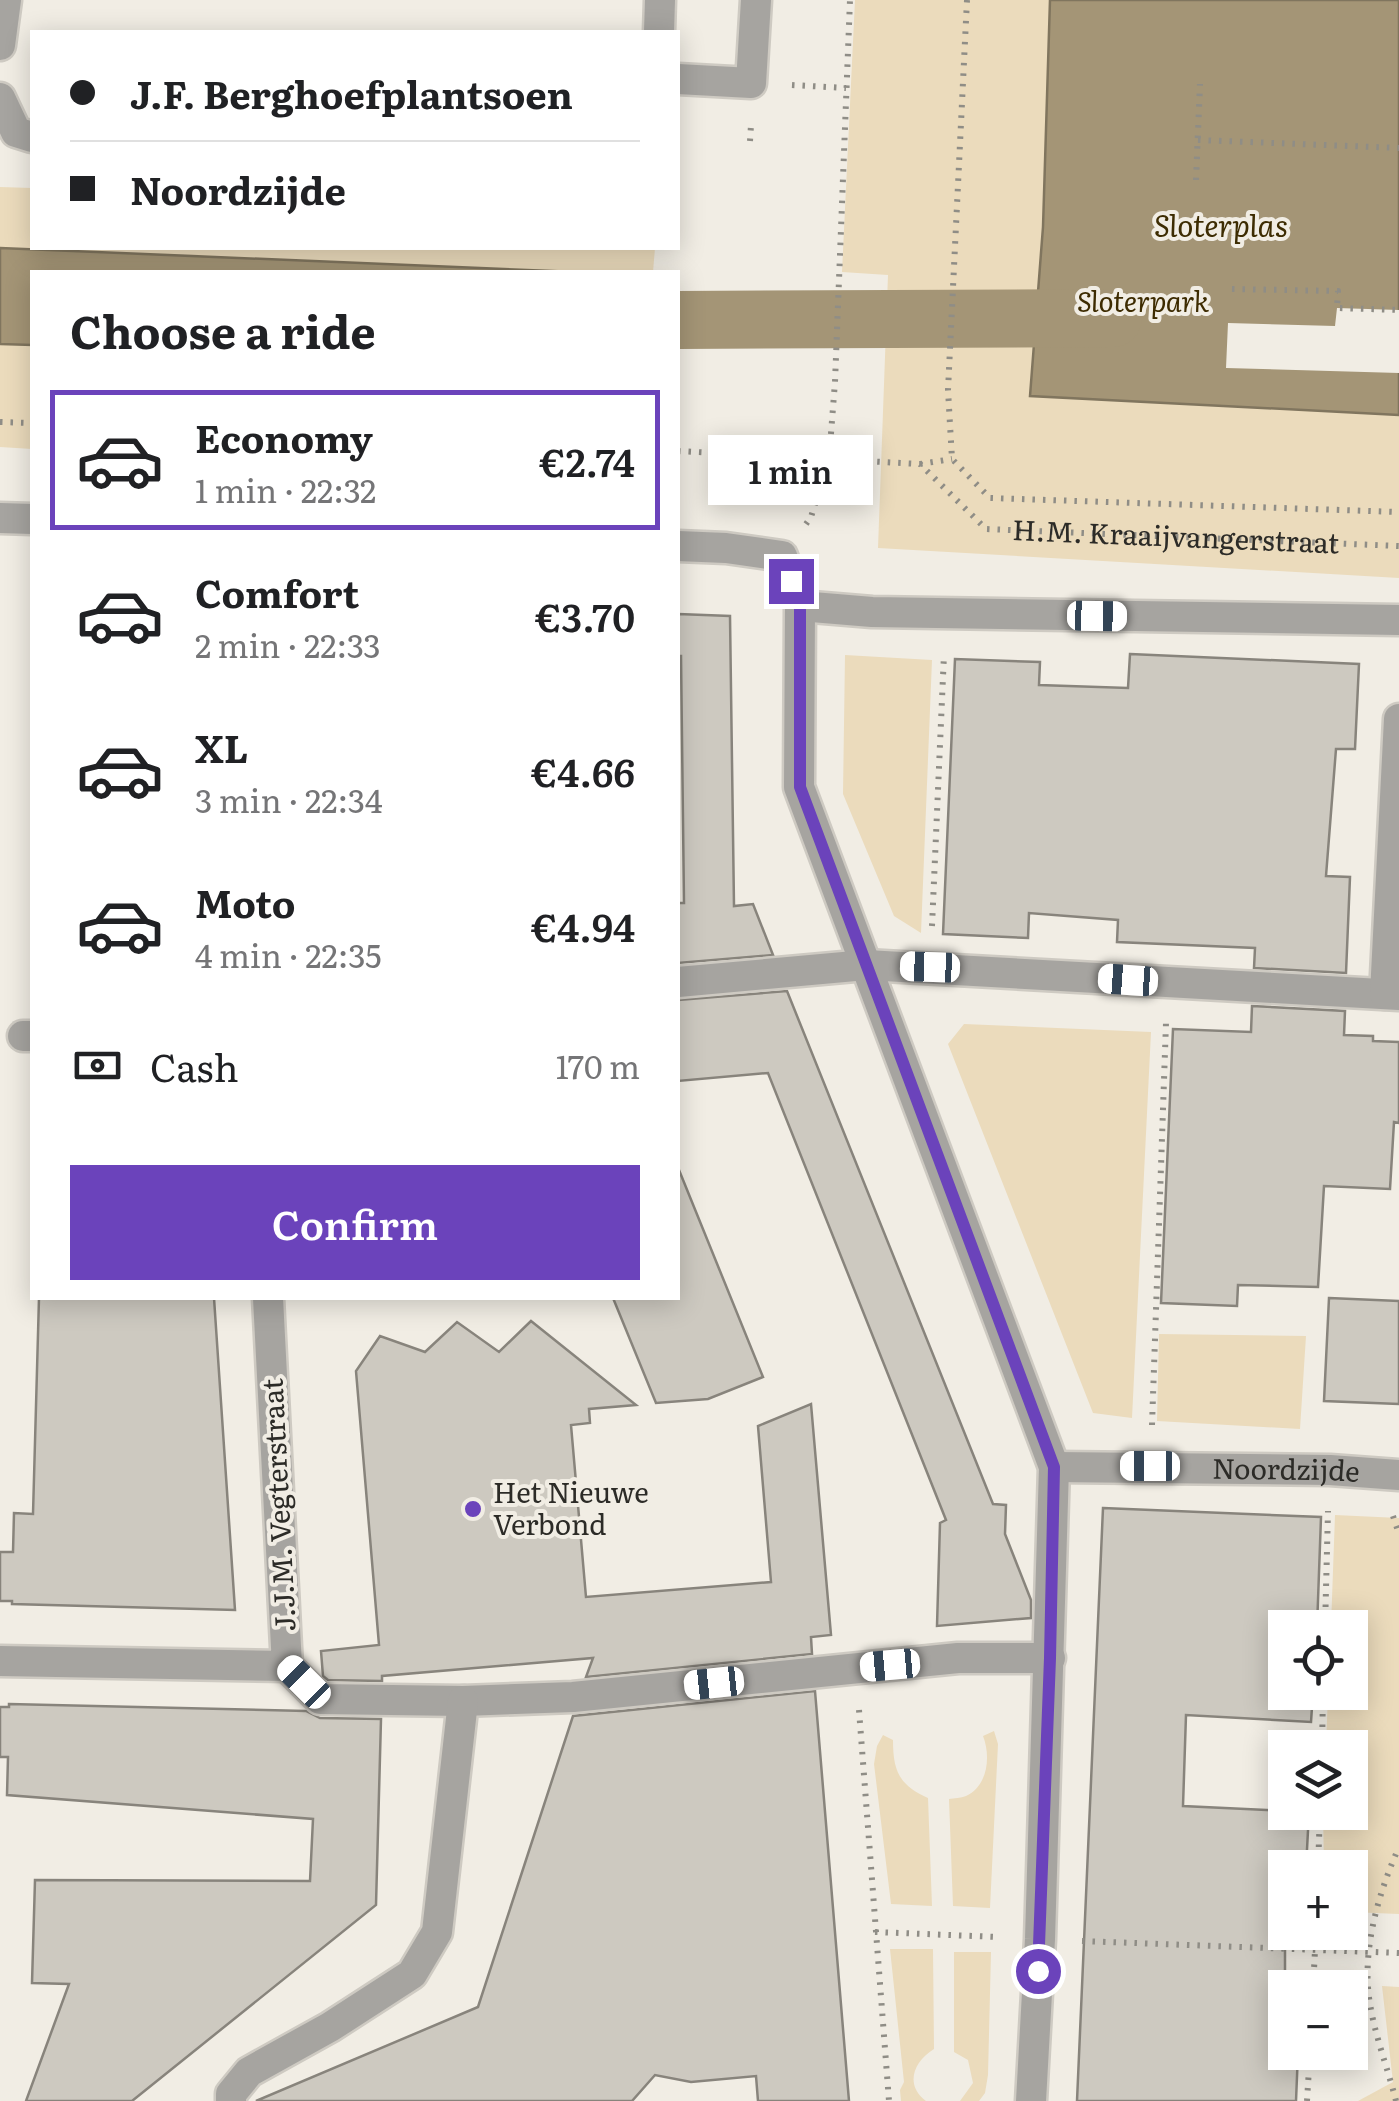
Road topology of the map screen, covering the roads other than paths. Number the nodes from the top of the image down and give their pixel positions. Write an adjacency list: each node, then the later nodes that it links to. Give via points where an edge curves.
1 (6, 0): 5 (street)
2 (660, 0): 4 (street)
3 (756, 0): 6 (street, via 752,83)
4 (660, 30)
5 (0, 45)
6 (680, 78)
7 (0, 98): 8 (street, via 16,132)
8 (30, 136)
9 (0, 518): 10 (street)
10 (30, 519)
11 (680, 546): 12 (street, via 782,556)
12 (800, 606): 13 (street); 15 (street, via 800,787)
13 (1399, 620)
14 (1399, 719): 17 (street)
15 (866, 965): 16 (street); 17 (street); 19 (street)
16 (680, 982)
17 (1392, 995)
18 (268, 1300): 23 (street, J.J.M. Vegterstraat)
19 (1054, 1467): 20 (street, Noordzijde); 21 (street)
20 (1399, 1476)
21 (1050, 1658): 24 (street, via 958,1658); 26 (street)
22 (0, 1660): 23 (street, J.J.M. Vegterstraat)
23 (288, 1666): 24 (street, via 320,1699)
24 (463, 1702): 25 (street, via 437,1932 429,1946 412,1974 249,2072)
25 (231, 2101)
26 (1031, 2101)

